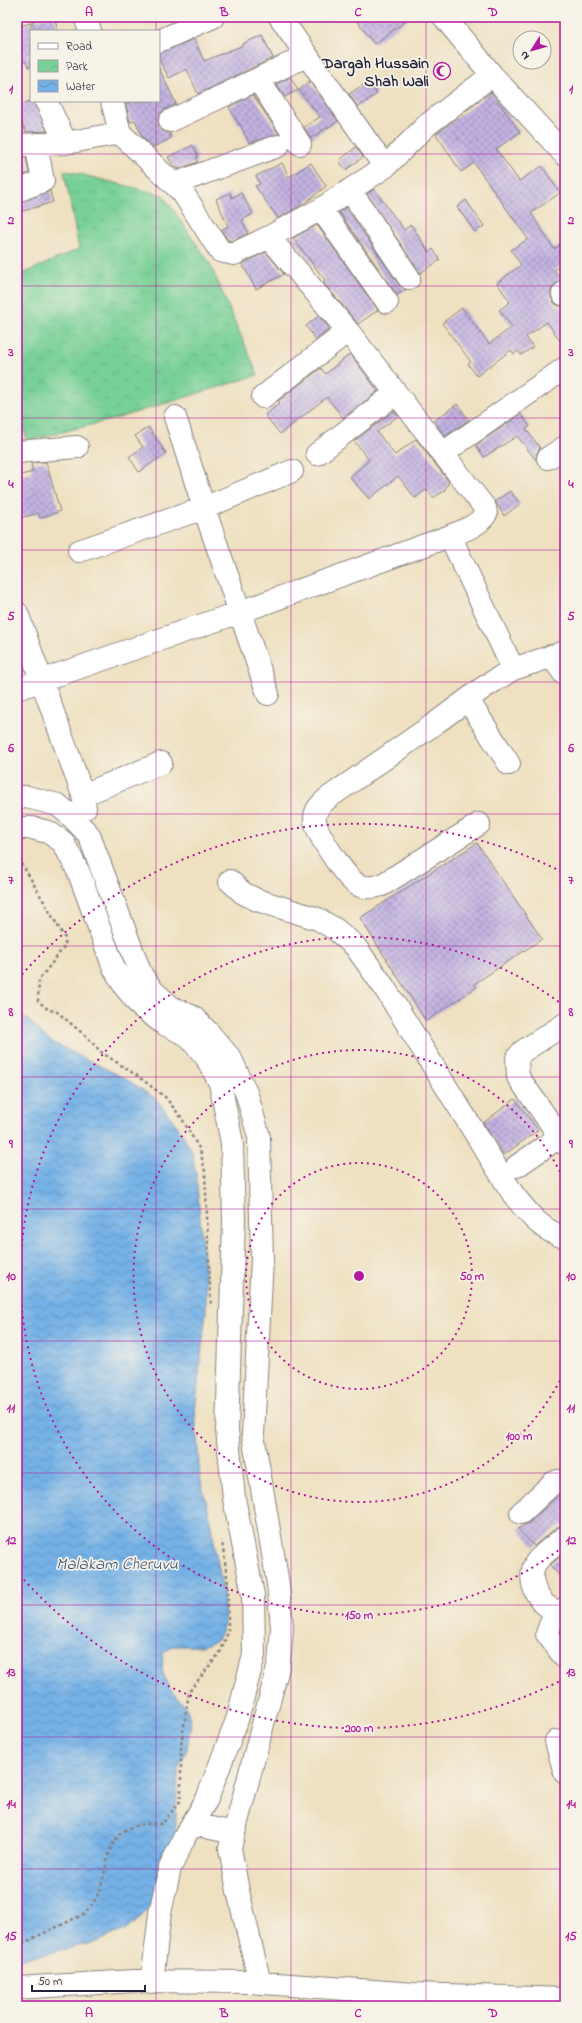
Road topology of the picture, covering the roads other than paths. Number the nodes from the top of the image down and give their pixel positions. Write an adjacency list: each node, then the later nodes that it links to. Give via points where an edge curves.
1 (84, 17): 5 (street)
2 (213, 17): 6 (street)
3 (280, 17): 7 (street)
4 (453, 20): 8 (street)
5 (90, 30)
6 (160, 42)
7 (306, 56): 9 (street); 19 (street)
8 (492, 75): 18 (street); 19 (street, via 427,124)
9 (258, 79): 12 (street); 15 (street)
10 (46, 102): 14 (street)
11 (112, 102): 13 (street)
12 (170, 120)
13 (120, 133): 14 (street); 20 (street)
14 (66, 143): 16 (street)
15 (300, 144)
16 (26, 145): 22 (street, via 43,181)
17 (278, 146): 20 (street)
18 (565, 155)
19 (385, 167): 21 (street)
20 (174, 184): 24 (street, via 183,193 220,250 234,254)
21 (350, 190): 23 (street); 25 (street)
22 (17, 191)
23 (321, 209): 24 (street); 26 (street)
24 (269, 237): 27 (street)
25 (408, 278)
26 (387, 302)
27 (348, 331): 29 (street); 30 (street)
28 (565, 368): 35 (street)
29 (396, 394): 34 (street); 35 (street)
30 (263, 397)
31 (175, 417): 37 (street)
32 (77, 447): 33 (street)
33 (17, 452)
34 (317, 454)
35 (443, 454): 38 (street, via 485,508 486,514 474,526)
36 (292, 471): 37 (street)
37 (204, 508): 39 (street); 40 (street)
38 (450, 536): 40 (street); 43 (street)
39 (79, 551)
40 (240, 612): 45 (street); 47 (street)
41 (17, 613): 45 (street)
42 (558, 654): 43 (street); 44 (street)
43 (513, 669): 48 (street)
44 (565, 675)
45 (41, 681): 46 (street); 51 (street)
46 (17, 689)
47 (268, 694)
48 (468, 700): 50 (street); 53 (street, via 328,798 318,807 315,820 318,832 348,877 366,888 382,885)
49 (161, 763): 51 (street)
50 (509, 764)
51 (83, 795): 55 (street)
52 (17, 797): 55 (street, via 28,797 58,805)
53 (479, 824)
54 (17, 828): 57 (street, via 48,832 63,842 79,873 114,968)
55 (89, 835): 57 (street)
56 (230, 881): 62 (street, via 243,893 257,900 318,919 355,946 384,987 513,1194 531,1217 544,1228)
57 (133, 981): 59 (street, via 153,991 171,1007 193,1018)
58 (565, 1024): 60 (street, via 516,1058 518,1077)
59 (214, 1052): 67 (street, via 232,1143 234,1221 227,1430 234,1498 253,1595); 69 (street, via 231,1059 247,1095 260,1137 262,1259 253,1435 278,1584 282,1627)
60 (563, 1138): 61 (street)
61 (517, 1166)
62 (565, 1237)
63 (565, 1484): 64 (street, via 558,1481 553,1483)
64 (521, 1513)
65 (565, 1537): 66 (street, via 535,1563 532,1578 537,1596 550,1610)
66 (562, 1610): 68 (street, via 552,1620 548,1634)
67 (254, 1655): 69 (street); 72 (street, via 237,1720 207,1799)
68 (565, 1658)
69 (279, 1664): 73 (street)
70 (556, 1741): 71 (street)
71 (565, 1774)
72 (192, 1824): 73 (street); 74 (street, via 170,1868 160,1913)
73 (234, 1834): 75 (street, via 230,1848 236,1884)
74 (152, 1982): 75 (street); 76 (street)
75 (260, 1983): 77 (street, via 414,1994)
76 (17, 1988)
77 (565, 1999)

